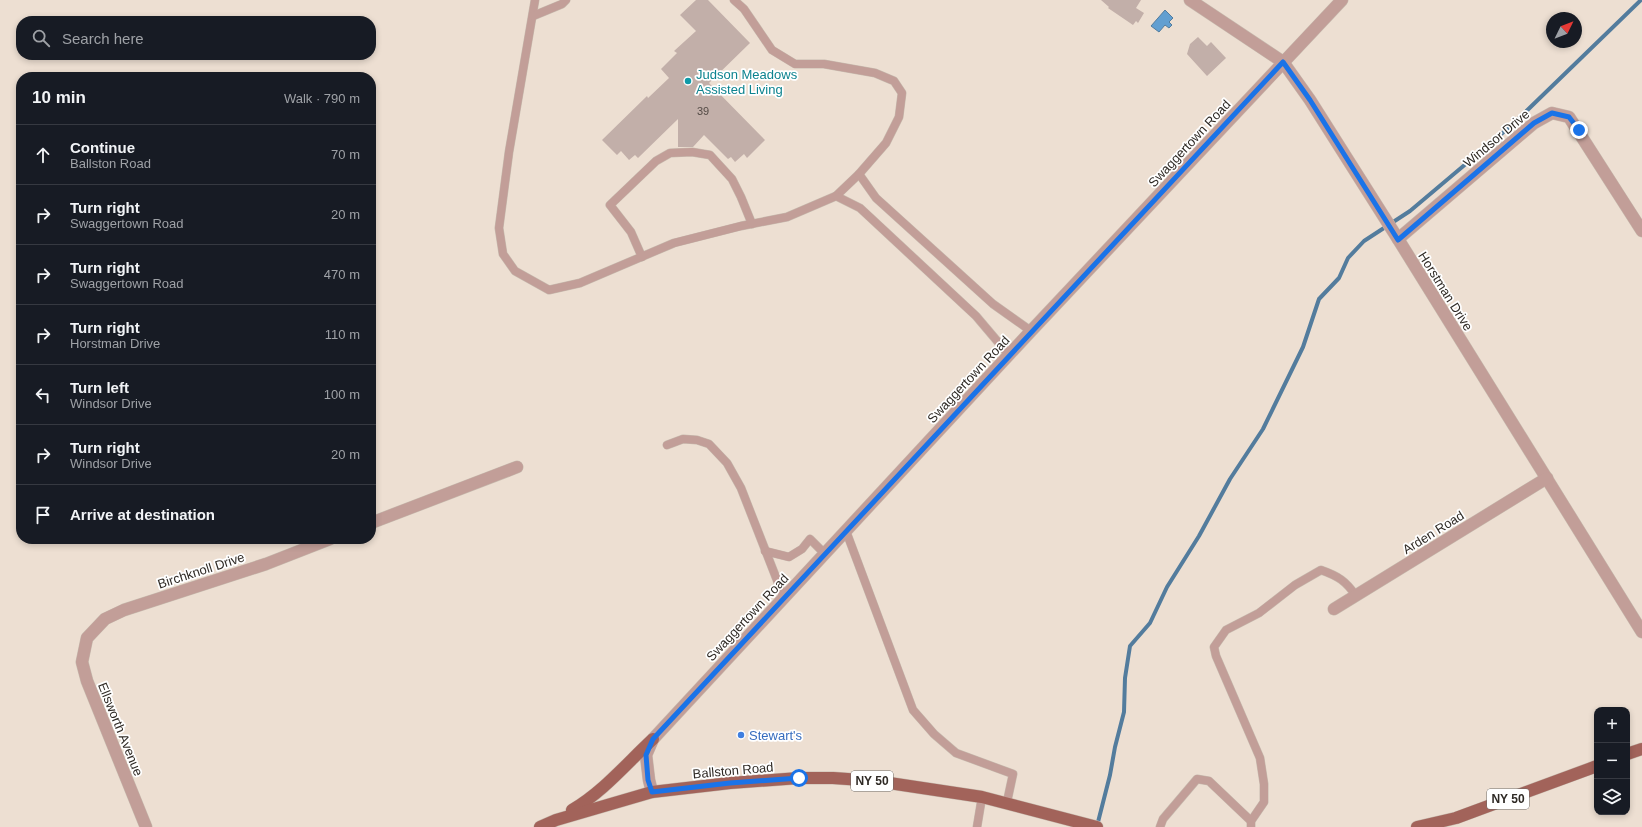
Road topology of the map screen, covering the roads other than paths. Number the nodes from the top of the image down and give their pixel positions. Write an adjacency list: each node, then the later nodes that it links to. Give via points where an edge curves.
1 (535, 0): 6 (lane)
2 (566, 0): 6 (lane)
3 (734, 0): 8 (lane, via 744,9 772,50 795,64 824,64 875,72 894,81 902,93 899,117 886,143)
4 (1190, 0): 7 (street, Horstman Drive)
5 (1342, 0): 7 (street, Swaggertown Road)
6 (533, 16): 13 (lane, via 509,152 499,228 503,254 515,272 549,290 580,282)
7 (1283, 62): 12 (street, Horstman Drive, via 1310,100); 14 (street, Swaggertown Road)
8 (859, 174): 9 (lane); 14 (lane, via 876,198 993,304)
9 (836, 196): 10 (lane, via 787,217); 15 (lane, via 860,208 976,316)
10 (752, 224): 13 (lane, via 674,243); 13 (lane, via 732,179 710,155 692,152 670,153 656,161 610,205 631,232)
11 (1642, 231): 12 (street, Windsor Drive, via 1569,117 1552,113 1534,123)
12 (1398, 240): 18 (street, Horstman Drive)
13 (642, 257)
14 (1031, 331): 15 (street, Swaggertown Road)
15 (1009, 355): 20 (street, Swaggertown Road)
16 (667, 445): 22 (lane, via 683,439 697,440 709,444 727,463 741,488)
17 (517, 467): 19 (street)
18 (1547, 478): 24 (street, Arden Road); 27 (street, Horstman Drive)
19 (376, 521)
20 (846, 531): 23 (street, Swaggertown Road); 35 (lane, via 913,710 934,734 956,753 1013,774)
21 (317, 544): 28 (street, Birchknoll Drive, via 266,564 124,610 105,620)
22 (765, 551): 23 (lane, via 789,557 802,549 810,539); 25 (lane)
23 (825, 554): 25 (street, Swaggertown Road)
24 (1356, 596): 26 (street, Arden Road); 37 (lane, via 1339,577 1321,570 1295,585 1259,613 1226,630 1214,647 1260,758 1264,802)
25 (784, 598): 29 (street, Swaggertown Road)
26 (1334, 610)
27 (1642, 632)
28 (87, 638): 39 (street, Ellsworth Avenue, via 82,662 87,681)
29 (653, 739): 33 (street, Swaggertown Road, via 646,755 648,780); 36 (main road, via 584,803)
30 (1642, 749): 31 (main road)
31 (1630, 753)
32 (1594, 767): 43 (main road, NY 50, via 1456,818)
33 (652, 792): 34 (main road, Ballston Road / NY 50, via 738,782 833,778 876,781); 36 (main road, Ballston Road / NY 50)
34 (982, 797): 35 (main road, Ballston Road / NY 50); 41 (lane)
35 (1007, 802): 38 (main road, Ballston Road / NY 50)
36 (556, 820): 40 (main road, Ballston Road / NY 50)
37 (1251, 824): 42 (lane, via 1209,781 1197,779 1163,819)
38 (1092, 826)
39 (146, 827)
40 (540, 827)
41 (977, 827)
42 (1160, 827)
43 (1417, 827)

